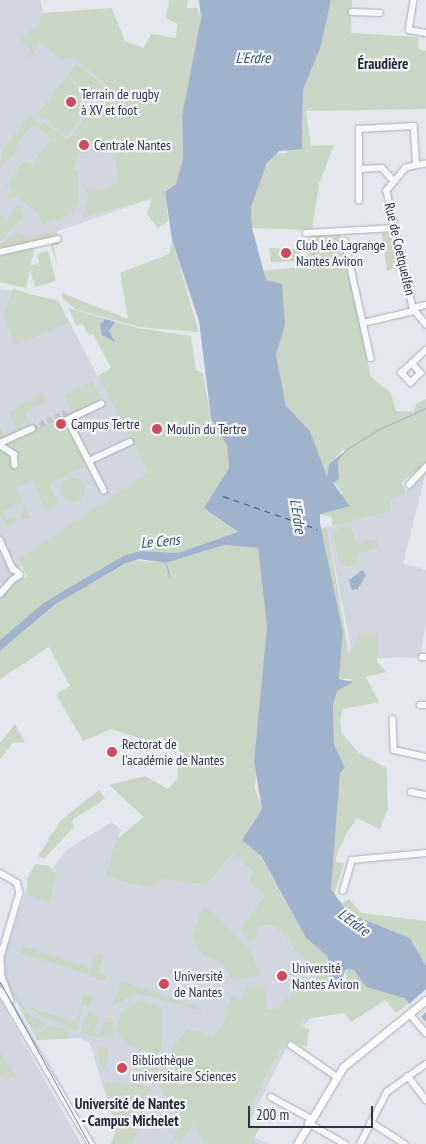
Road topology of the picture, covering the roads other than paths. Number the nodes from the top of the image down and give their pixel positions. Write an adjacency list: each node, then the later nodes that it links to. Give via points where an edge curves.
1 (414, 0): 4 (street, via 409,30)
2 (352, 12): 3 (street)
3 (380, 13)
4 (426, 33)
5 (426, 164): 6 (street)
6 (417, 165): 7 (street, via 414,126 359,129); 8 (street)
7 (361, 169): 8 (street, via 382,168); 9 (street)
8 (393, 180): 10 (street, Rue de Coetquelfen, via 387,194)
9 (359, 201)
10 (395, 228): 11 (street); 16 (street, Rue de Coetquelfen)
11 (306, 233)
12 (58, 240): 14 (street)
13 (345, 242): 17 (street)
14 (0, 252)
15 (426, 306): 16 (street)
16 (414, 310): 17 (street); 18 (street, Rue de Coetquelfen)
17 (363, 323): 20 (street)
18 (426, 324)
19 (426, 350): 21 (street)
20 (371, 358)
21 (412, 363): 22 (street); 22 (street, via 401,373 411,383)
22 (424, 376)
23 (102, 404): 27 (street, via 68,420)
24 (32, 429): 26 (street)
25 (130, 442): 27 (street)
26 (0, 444): 28 (street, via 14,454)
27 (89, 461): 31 (street)
28 (15, 465)
29 (426, 467): 30 (street)
30 (409, 485)
31 (104, 490)
32 (0, 540): 33 (street)
33 (13, 569): 34 (street, via 9,574); 34 (street, via 20,575)
34 (12, 580): 35 (street)
35 (0, 594)
36 (393, 719): 37 (street, via 394,750)
37 (426, 757)
38 (411, 792): 39 (street)
39 (426, 795)
40 (426, 853): 42 (street, via 352,860)
41 (0, 873): 43 (street, via 20,886)
42 (343, 891)
43 (1, 959): 46 (street, via 2,980)
44 (0, 990): 46 (street)
45 (426, 1000): 47 (main road)
46 (11, 1002): 57 (street)
47 (411, 1013): 48 (street); 51 (main road, via 368,1044)
48 (426, 1034)
49 (291, 1045): 51 (street)
50 (426, 1064): 52 (street)
51 (336, 1076): 55 (main road)
52 (408, 1076): 54 (street); 56 (street, via 387,1092)
53 (271, 1097): 55 (street)
54 (426, 1100)
55 (309, 1121): 58 (main road); 59 (street)
56 (371, 1122): 60 (street); 61 (street)
57 (91, 1144)
58 (297, 1144)
59 (345, 1144)
60 (360, 1144)
61 (405, 1144)

